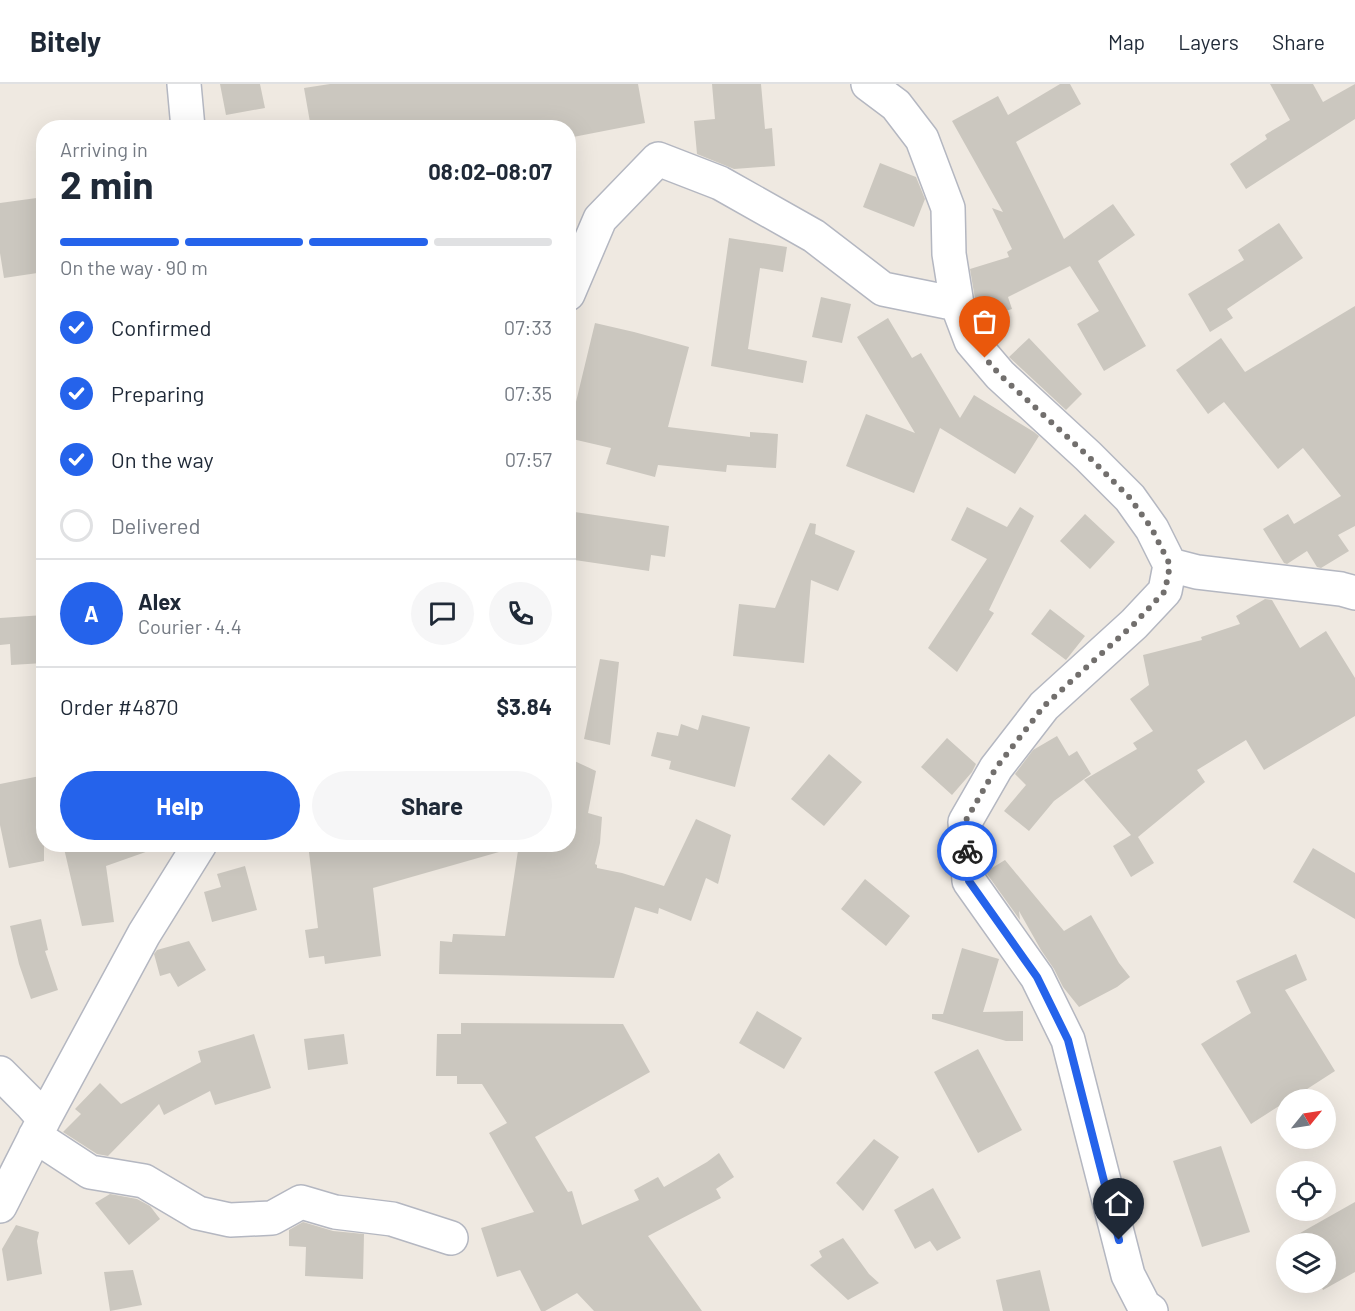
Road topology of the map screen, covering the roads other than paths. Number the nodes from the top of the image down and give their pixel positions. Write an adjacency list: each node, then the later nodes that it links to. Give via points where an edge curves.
1 (184, 84): 3 (street)
2 (868, 84): 5 (street, via 897,105 922,139 948,208 949,254)
3 (187, 120)
4 (576, 275): 5 (street, via 600,219 658,159 720,183 814,236 883,289)
5 (957, 304): 6 (street, via 970,341 1000,375 1130,498)
6 (1170, 565): 7 (street); 13 (street, via 1165,591 1044,706 996,768 965,822 969,881 1037,977 1068,1040 1128,1275)
7 (1355, 593)
8 (195, 852): 10 (street, via 144,934)
9 (0, 1073): 10 (street, via 30,1103)
10 (39, 1128): 11 (street); 12 (street, via 90,1172 144,1181 198,1213 230,1220 272,1218 301,1202 335,1212 392,1219)
11 (0, 1206)
12 (452, 1238)
13 (1145, 1309)

